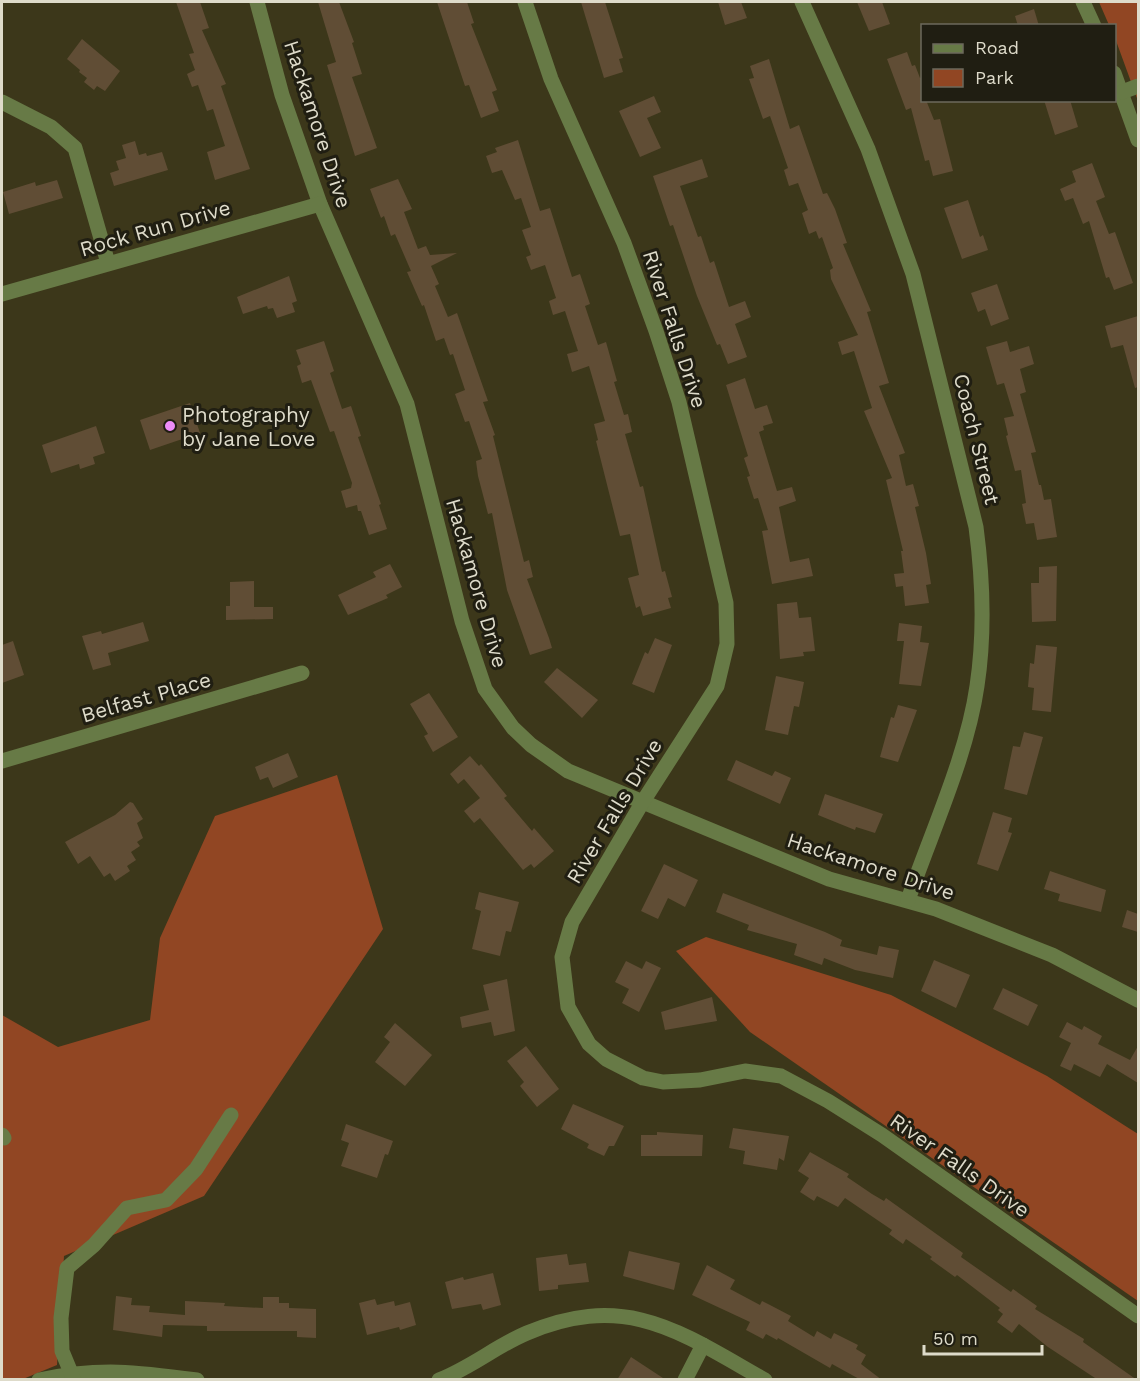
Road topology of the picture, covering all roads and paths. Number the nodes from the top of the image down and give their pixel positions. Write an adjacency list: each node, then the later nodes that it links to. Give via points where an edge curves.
1 (257, 2): 11 (street, Hackamore Drive, via 282,95)
2 (525, 2): 16 (street, River Falls Drive, via 551,79 624,243 656,331 679,402 726,603 727,644 717,686)
3 (802, 2): 17 (street, Coach Street, via 868,149 913,274 976,526 981,567 983,607 977,687 963,743)
4 (1083, 2): 5 (street)
5 (1093, 24)
6 (1116, 78): 8 (street)
7 (1138, 86): 8 (street)
8 (1122, 92): 10 (street)
9 (2, 102): 12 (street, via 51,127 75,148)
10 (1138, 140)
11 (320, 204): 12 (street, Rock Run Drive); 16 (street, Hackamore Drive, via 407,404 462,621 485,689 513,728 531,745 568,771)
12 (108, 263): 13 (street, Rock Run Drive)
13 (2, 294)
14 (302, 673): 15 (street, Belfast Place)
15 (2, 761)
16 (642, 803): 17 (street, Hackamore Drive, via 829,879); 20 (street, River Falls Drive, via 572,922 562,957 568,1007 589,1044 606,1059 644,1078 663,1082 745,1071 781,1076 882,1135)
17 (908, 900): 18 (street, Hackamore Drive, via 1052,955)
18 (1138, 1000)
19 (231, 1115): 22 (street, via 196,1169 166,1200 127,1208 67,1268 62,1351)
20 (1138, 1316)
21 (703, 1345): 25 (street, via 657,1323 624,1315 571,1317 525,1334 464,1370); 26 (street); 27 (street)
22 (74, 1376): 23 (street); 24 (street, via 128,1370)
23 (39, 1380)
24 (197, 1380)
25 (438, 1380)
26 (685, 1380)
27 (765, 1380)

